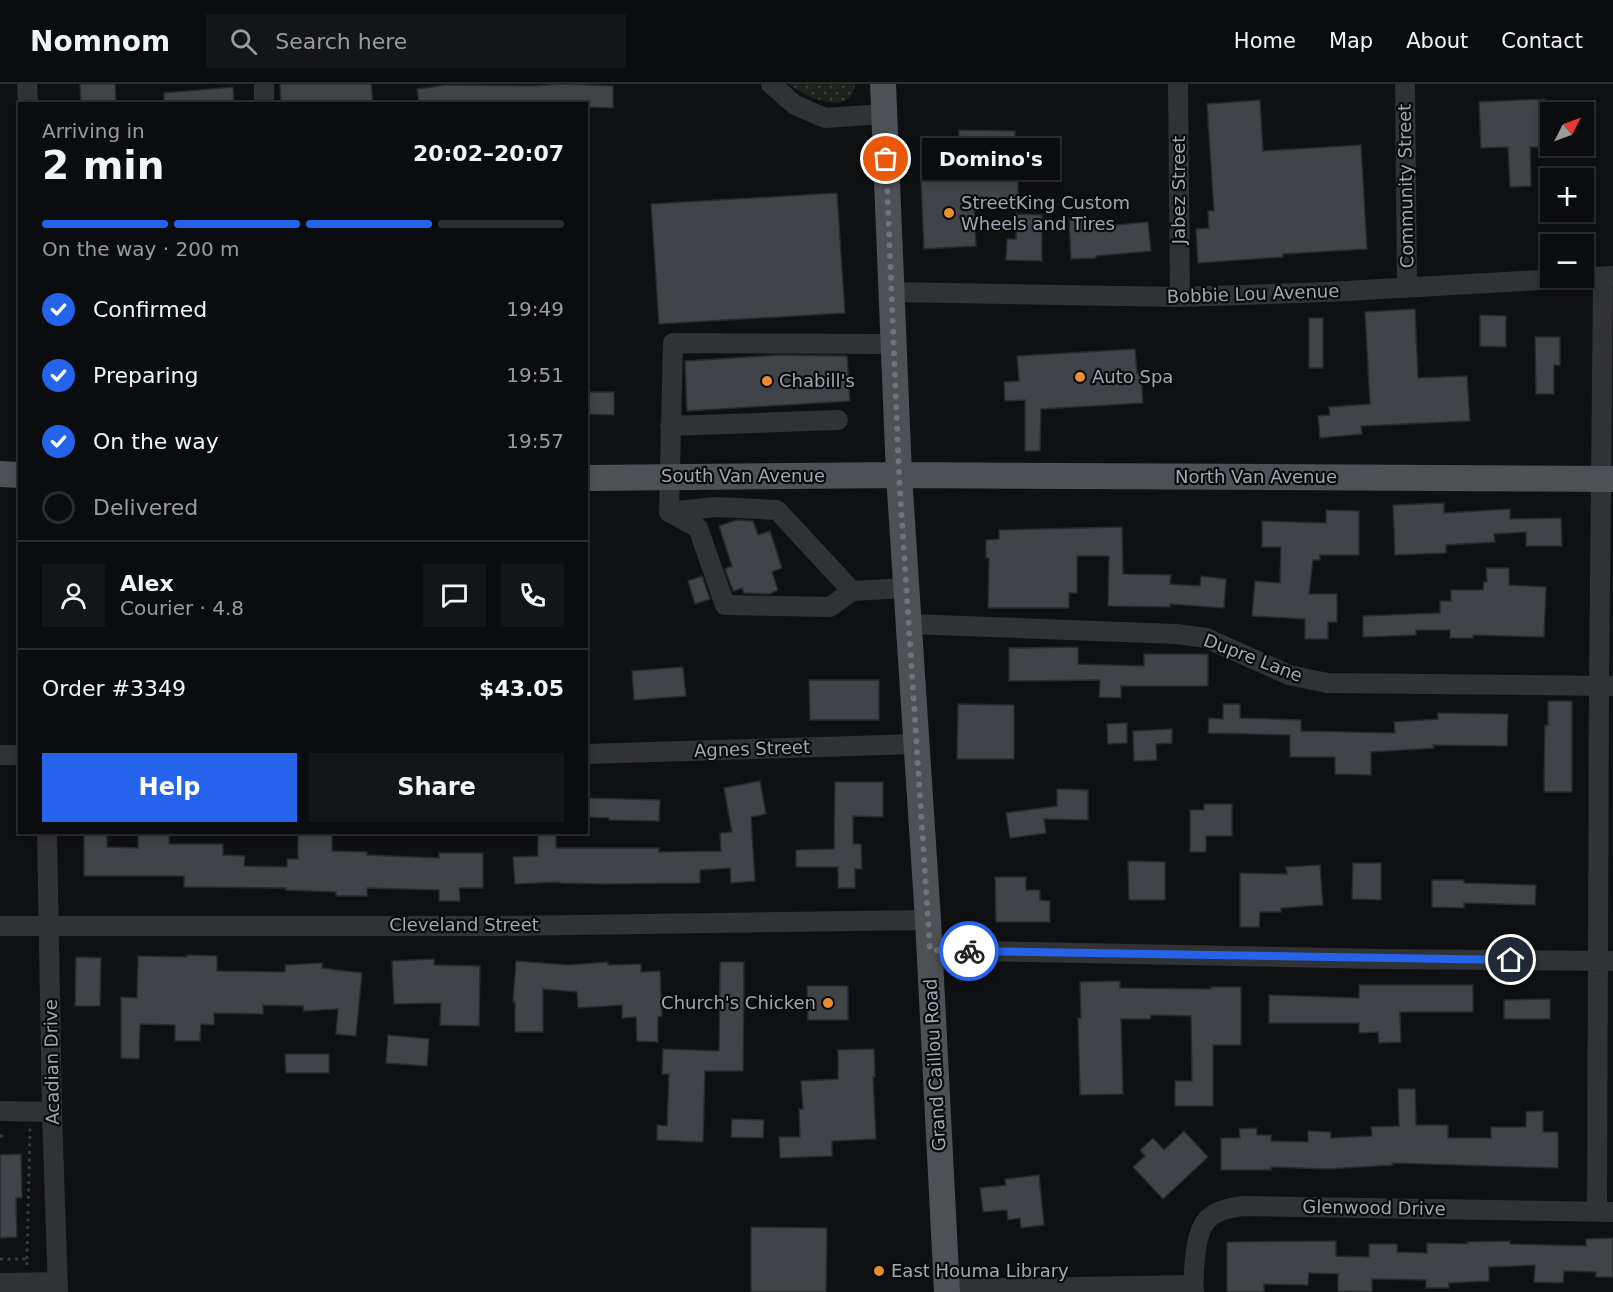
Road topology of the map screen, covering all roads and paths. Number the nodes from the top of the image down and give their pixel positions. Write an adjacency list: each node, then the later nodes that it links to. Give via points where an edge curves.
1 (27, 84): 7 (street)
2 (264, 84): 8 (street)
3 (771, 84): 9 (street, via 795,105 825,118)
4 (883, 84): 9 (main road, Grand Caillou Road)
5 (1178, 84): 13 (street, Jabez Street)
6 (1405, 84): 11 (street, Community Street)
7 (28, 102)
8 (264, 102)
9 (884, 114): 12 (main road, Grand Caillou Road)
10 (1608, 276): 11 (street, Bobbie Lou Avenue); 22 (street)
11 (1407, 288): 13 (street, Bobbie Lou Avenue)
12 (892, 292): 13 (street, Bobbie Lou Avenue); 14 (main road, Grand Caillou Road)
13 (1180, 297)
14 (894, 344): 16 (street, via 673,343); 19 (main road, Grand Caillou Road)
15 (837, 420): 16 (street)
16 (670, 426): 20 (street)
17 (0, 474): 18 (main road)
18 (18, 475)
19 (899, 475): 20 (main road, South Van Avenue); 22 (main road, North Van Avenue); 24 (main road, Grand Caillou Road)
20 (668, 477): 21 (main road, South Van Avenue); 23 (street)
21 (588, 478)
22 (1607, 479): 27 (street)
23 (669, 512): 25 (street, via 716,507 777,510); 25 (street, via 698,528 725,606 830,607)
24 (906, 588): 25 (street); 26 (main road, Grand Caillou Road)
25 (852, 591)
26 (908, 624): 27 (street, Dupre Lane, via 1206,638 1289,675 1327,683); 28 (main road, Grand Caillou Road)
27 (1606, 686): 37 (street)
28 (917, 744): 29 (street, Agnes Street); 33 (main road, Grand Caillou Road)
29 (588, 754)
30 (0, 755): 31 (street)
31 (18, 755)
32 (47, 834): 35 (street, Acadian Drive)
33 (928, 920): 35 (street, Cleveland Street, via 500,926); 36 (main road, Grand Caillou Road)
34 (0, 926): 35 (street, Cleveland Street)
35 (50, 926): 40 (street, Acadian Drive)
36 (930, 950): 37 (street); 48 (main road, Grand Caillou Road)
37 (1606, 961): 43 (street)
38 (0, 1111): 39 (street)
39 (31, 1112): 40 (street); 44 (path)
40 (52, 1112): 46 (street, Acadian Drive)
41 (0, 1136): 42 (path)
42 (6, 1136)
43 (1605, 1212): 47 (street, Glenwood Drive, via 1227,1208 1204,1222 1197,1236)
44 (27, 1258)
45 (0, 1283): 46 (street)
46 (58, 1287)
47 (1193, 1289): 48 (street)
48 (947, 1291)

